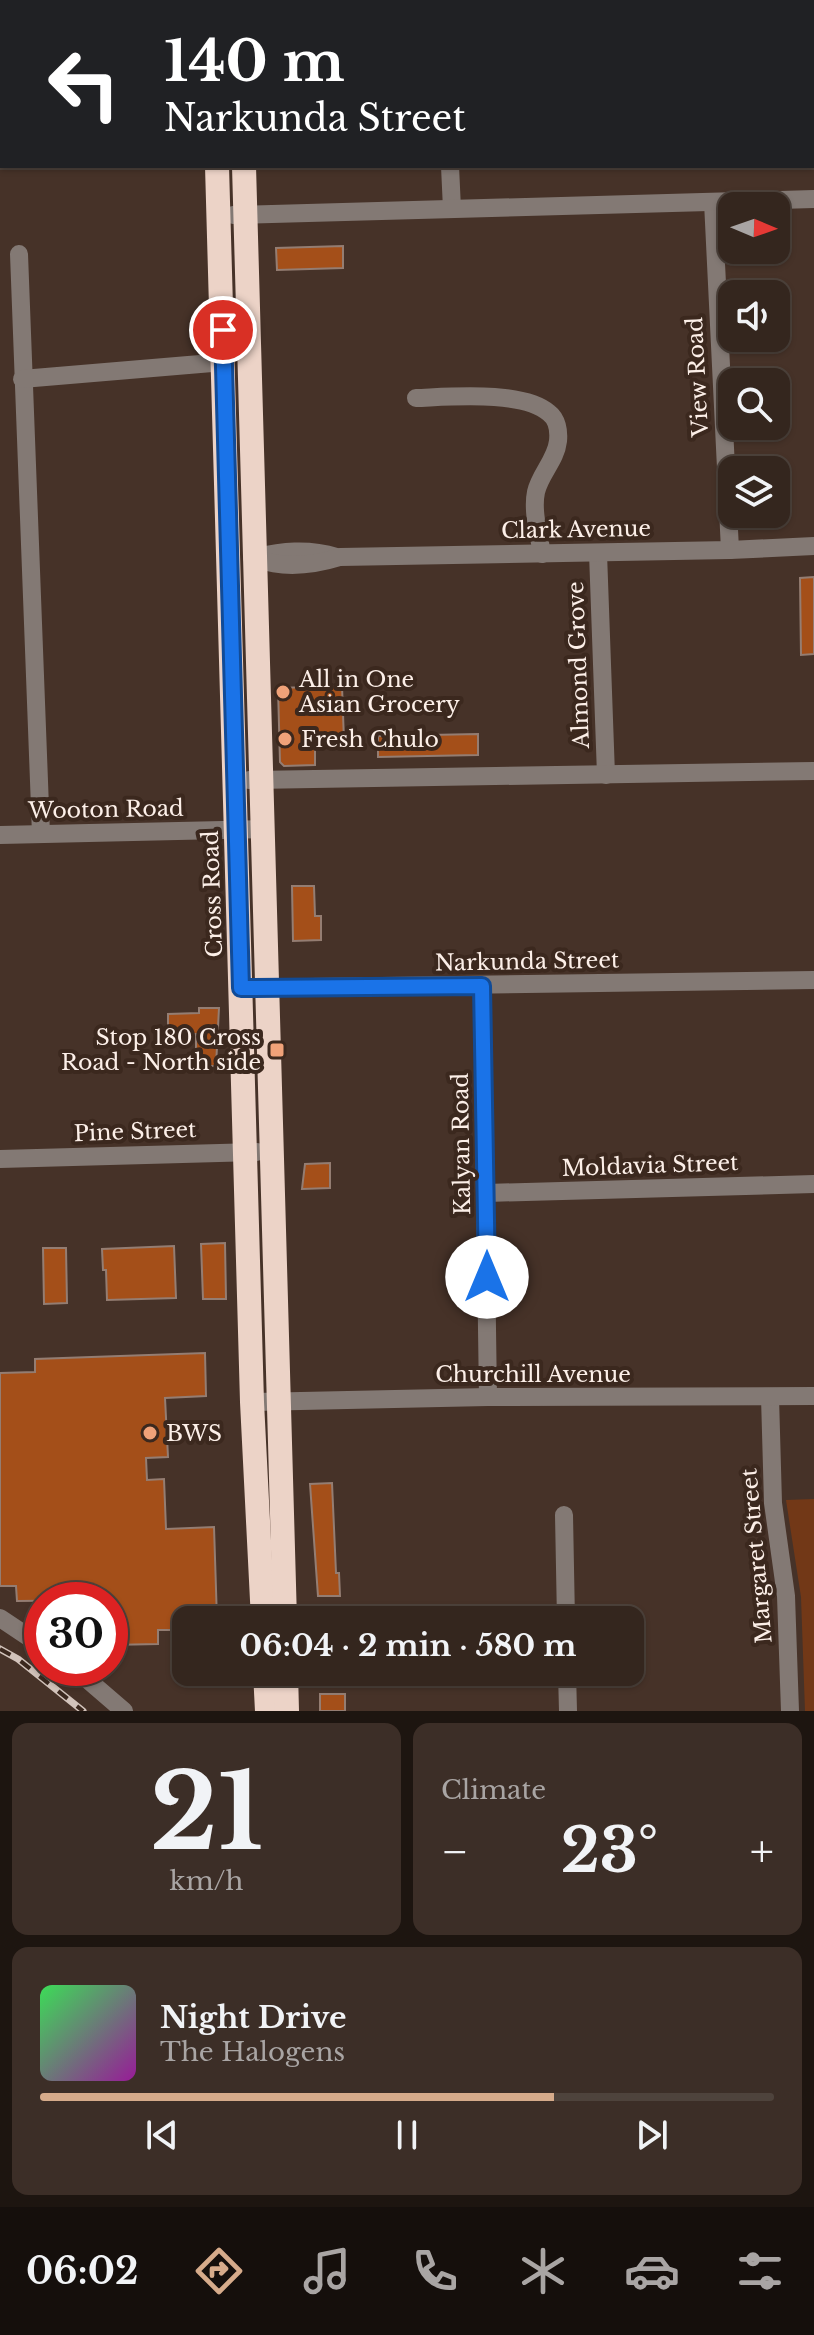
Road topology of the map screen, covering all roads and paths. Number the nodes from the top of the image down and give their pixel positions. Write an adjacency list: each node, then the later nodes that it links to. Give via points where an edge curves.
1 (217, 168): 7 (highway, Cross Road)
2 (244, 168): 8 (highway)
3 (450, 168): 6 (street)
4 (814, 199): 5 (street)
5 (713, 202): 6 (street); 14 (street, View Road)
6 (452, 209): 8 (street)
7 (218, 215): 8 (street); 10 (highway, Cross Road)
8 (245, 215): 17 (highway)
9 (19, 254): 11 (street)
10 (224, 362): 11 (street); 18 (highway, Cross Road)
11 (22, 379): 25 (street)
12 (416, 398): 16 (street, via 487,395 551,414 558,444 535,500)
13 (814, 546): 14 (street, Clark Avenue)
14 (730, 550): 15 (street, Clark Avenue)
15 (598, 553): 16 (street, Clark Avenue); 20 (street, Almond Grove)
16 (542, 554): 17 (street, Clark Avenue, via 340,557 309,550)
17 (254, 558): 18 (street, Clark Avenue); 22 (highway)
18 (229, 559): 21 (highway, Cross Road)
19 (814, 771): 20 (street, Almond Grove)
20 (606, 775): 22 (street, Almond Grove)
21 (235, 780): 22 (street, Almond Grove); 23 (highway, Cross Road)
22 (261, 780): 24 (highway)
23 (236, 829): 24 (street, Wooton Road); 25 (street, Wooton Road); 29 (highway, Cross Road)
24 (262, 829): 30 (highway)
25 (41, 834): 26 (street, Wooton Road)
26 (0, 835)
27 (814, 980): 28 (street, Narkunda Street)
28 (482, 986): 30 (street, Narkunda Street); 35 (street, Kalyan Road)
29 (241, 988): 30 (street, Narkunda Street); 32 (highway, Cross Road)
30 (266, 988): 31 (highway)
31 (272, 1151): 32 (street, Pine Street); 40 (highway)
32 (245, 1152): 33 (street, Pine Street); 39 (highway, Cross Road)
33 (0, 1159)
34 (814, 1184): 35 (street, Moldavia Street)
35 (487, 1193): 37 (street, Kalyan Road)
36 (814, 1396): 38 (street, Churchill Avenue)
37 (488, 1397): 38 (street, Churchill Avenue); 40 (street, Churchill Avenue)
38 (770, 1397): 55 (street, Margaret Street)
39 (252, 1402): 40 (street, Churchill Avenue); 42 (highway, Cross Road)
40 (279, 1402): 43 (highway)
41 (564, 1515): 44 (street)
42 (262, 1606)
43 (285, 1606)
44 (566, 1606)
45 (0, 1618): 46 (street)
46 (24, 1634)
47 (95, 1686): 51 (street)
48 (266, 1686): 52 (highway)
49 (286, 1686): 53 (highway)
50 (567, 1686): 54 (street)
51 (124, 1711)
52 (267, 1711)
53 (287, 1711)
54 (568, 1711)
55 (790, 1711)

